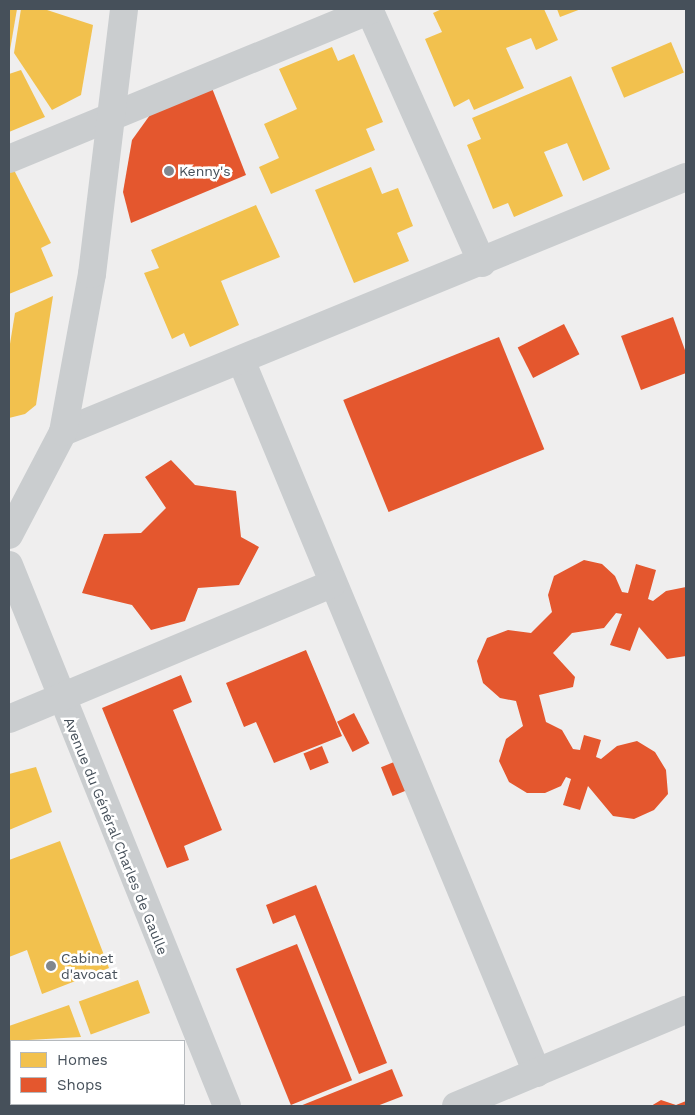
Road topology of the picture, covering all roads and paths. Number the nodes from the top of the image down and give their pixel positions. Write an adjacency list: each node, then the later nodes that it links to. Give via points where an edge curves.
1 (124, 9): 3 (street)
2 (370, 9): 3 (street); 6 (street)
3 (114, 115): 4 (street); 8 (street, via 92,274)
4 (9, 159)
5 (686, 177): 6 (street)
6 (482, 262): 7 (street)
7 (240, 360): 8 (street); 11 (street)
8 (63, 432): 9 (street)
9 (9, 535)
10 (9, 565): 12 (street, Avenue du Général Charles de Gaulle)
11 (332, 584): 12 (street); 15 (street)
12 (59, 697): 13 (street); 16 (street, Avenue du Général Charles de Gaulle)
13 (9, 719)
14 (686, 1010): 15 (street)
15 (537, 1073): 17 (street)
16 (227, 1106)
17 (456, 1106)

